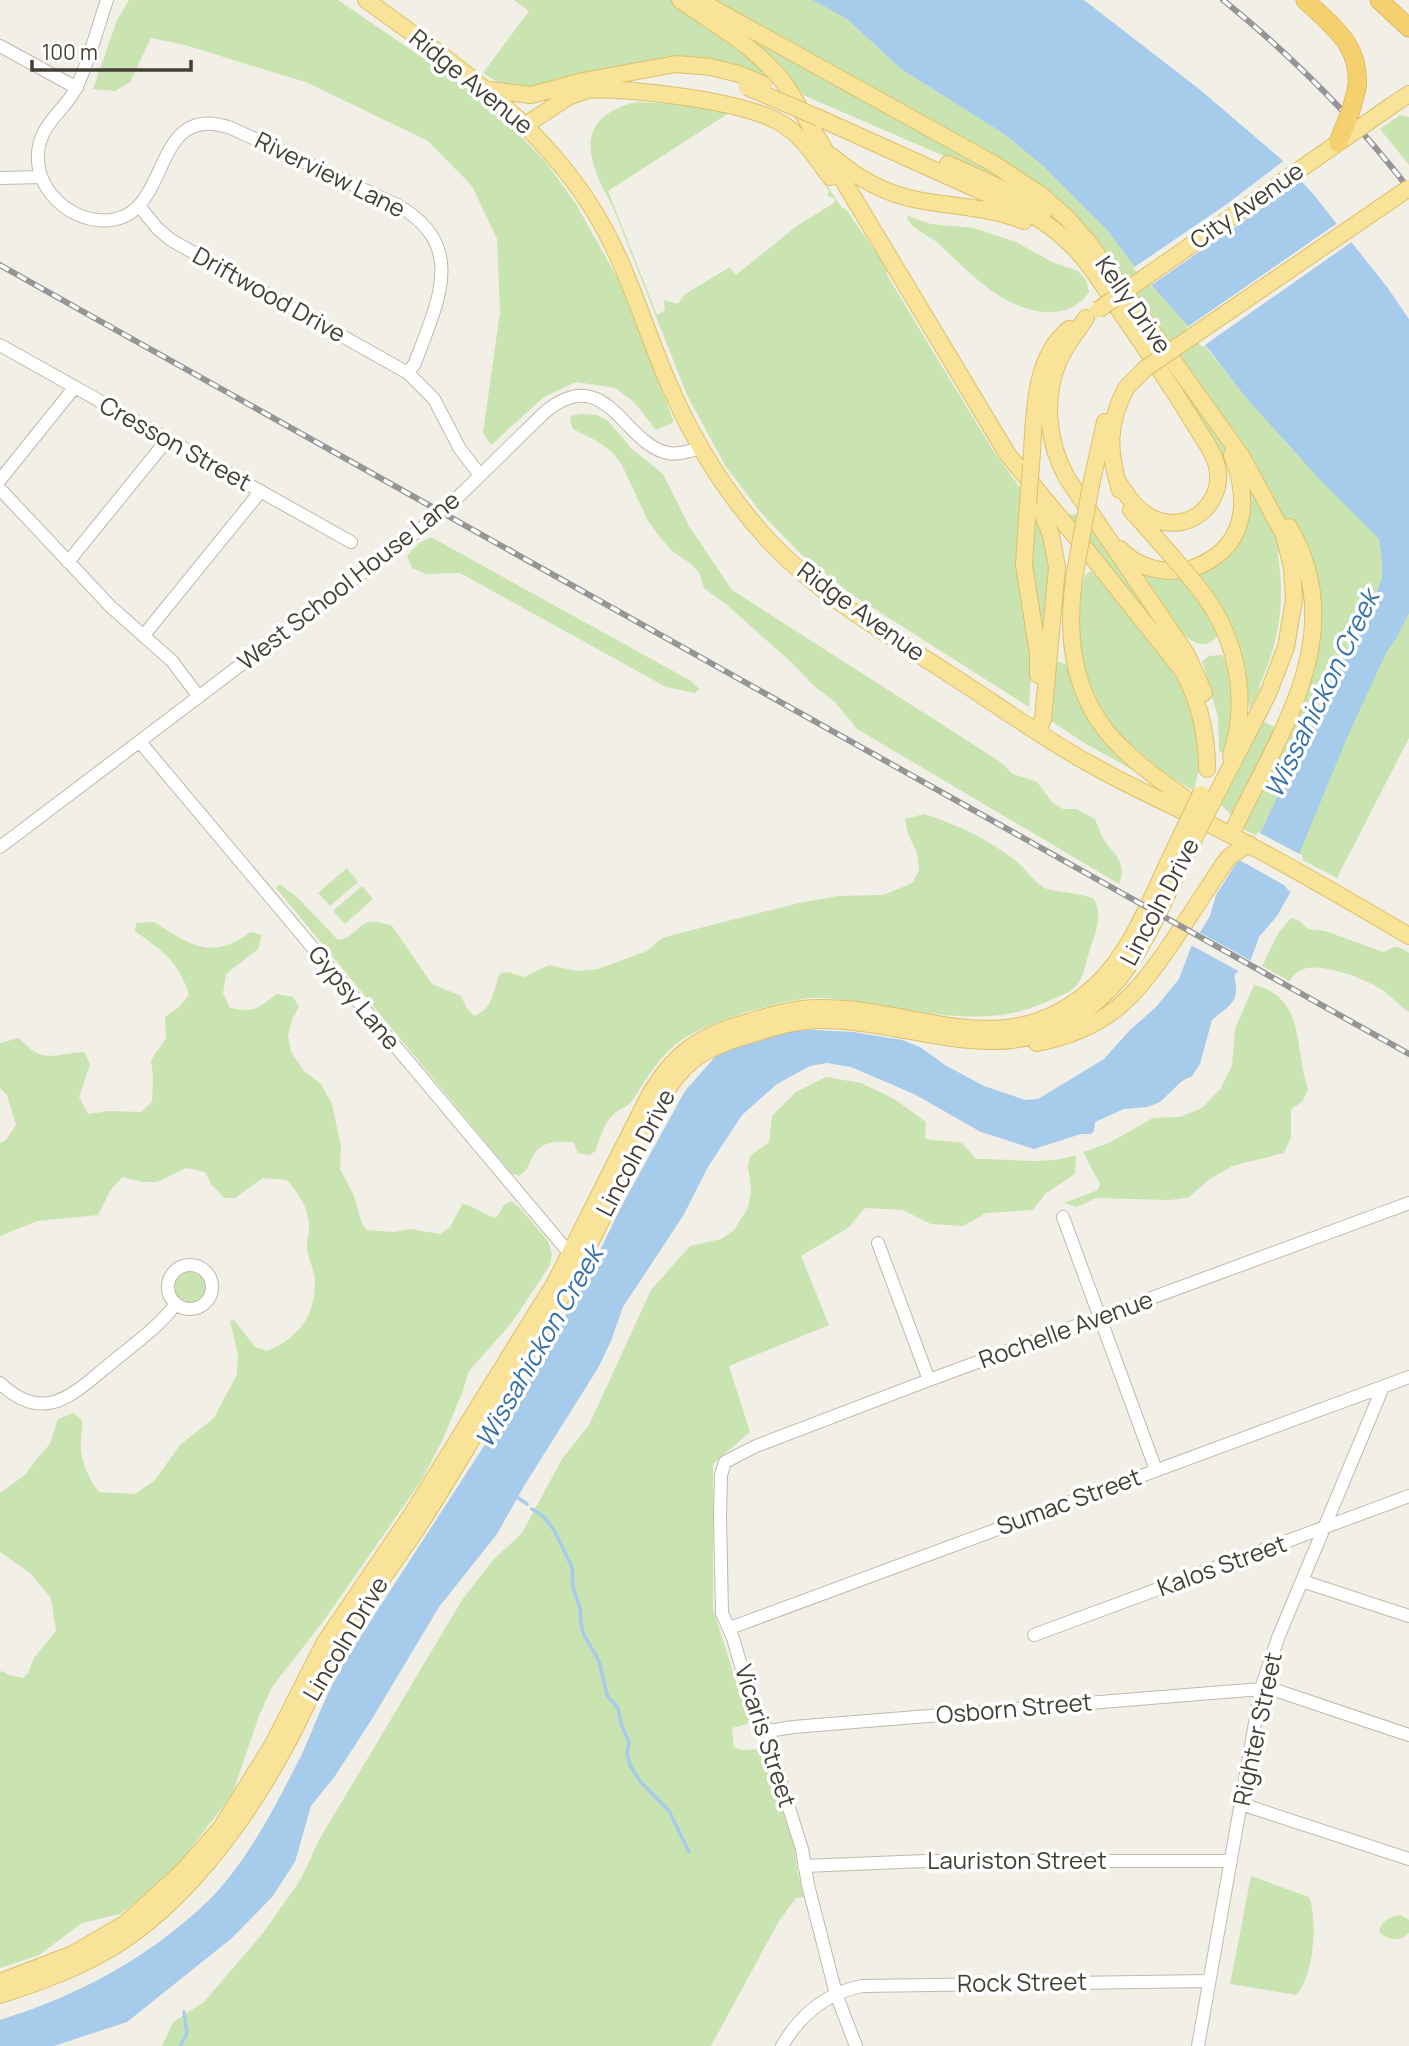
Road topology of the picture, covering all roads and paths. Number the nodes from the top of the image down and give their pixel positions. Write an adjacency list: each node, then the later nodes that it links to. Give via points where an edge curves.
1 (107, 0): 10 (street)
2 (366, 0): 11 (main road, Ridge Avenue)
3 (680, 0): 16 (main road, via 734,34 769,65)
4 (698, 0): 21 (main road, Kelly Drive, via 1010,174 1049,202)
5 (1305, 0): 15 (highway, bridge, via 1348,44 1357,66 1357,88)
6 (1379, 0): 7 (highway)
7 (1409, 28)
8 (0, 46): 10 (street)
9 (579, 87): 11 (main road, via 527,95); 13 (main road, bridge, via 677,74 709,76 743,80); 14 (main road); 22 (main road, via 689,99 774,119 805,144)
10 (77, 88): 17 (street, via 43,134 38,155)
11 (486, 89): 14 (main road, Ridge Avenue)
12 (1409, 94): 15 (main road, City Avenue, bridge)
13 (815, 112): 21 (main road, via 1028,199); 23 (main road, via 1038,218 1061,235)
14 (527, 124): 31 (main road, Ridge Avenue, via 571,177 608,236 667,381)
15 (1338, 143): 24 (main road, City Avenue, bridge)
16 (823, 148): 22 (main road); 23 (main road, via 861,178 893,193 991,210 1029,223)
17 (41, 177): 18 (street); 20 (street, via 53,198 78,215 105,220)
18 (0, 178)
19 (1409, 188): 28 (main road, bridge, via 1146,368)
20 (139, 206): 26 (street, Driftwood Drive, via 171,240); 26 (street, Riverview Lane, via 172,142 202,124 231,128 397,205 426,227 440,253 442,284)
21 (1079, 232): 29 (main road, Kelly Drive)
22 (885, 253): 32 (main road, via 990,428)
23 (1090, 268): 35 (main road, via 1175,393 1210,450 1218,474 1209,506 1196,517 1178,522 1160,521 1143,513)
24 (1092, 314): 32 (main road, City Avenue, via 1063,334 1043,368); 39 (main road, via 1059,361 1050,400 1050,430 1061,467)
25 (0, 345): 27 (street, Cresson Street)
26 (408, 373): 33 (street, Driftwood Drive, via 434,399 460,449)
27 (74, 388): 30 (street, Cresson Street); 34 (street)
28 (1126, 388): 35 (main road, via 1115,413 1111,441); 51 (main road, bridge, via 1105,424 1076,567 1070,604 1076,671 1090,706 1124,750)
29 (1219, 428): 38 (main road, Kelly Drive); 43 (main road, via 1241,481 1241,517 1226,547)
30 (167, 440): 37 (street, Cresson Street); 41 (street)
31 (700, 448): 33 (street, West School House Lane, via 663,452 606,404 576,398 552,407); 46 (main road, Ridge Avenue, via 756,526 805,575)
32 (1029, 472): 46 (main road, City Avenue, bridge, via 1024,552 1038,654); 46 (main road, via 1057,567 1043,719); 48 (main road, via 1183,671 1202,717)
33 (480, 475): 45 (street, West School House Lane, via 413,534)
34 (0, 480)
35 (1118, 482): 42 (main road, via 1128,506)
36 (0, 489): 41 (street)
37 (260, 492): 40 (street, Cresson Street); 44 (street)
38 (1266, 498): 49 (main road, Kelly Drive, via 1289,551 1293,616 1275,679); 51 (main road, via 1287,523 1305,563 1313,601 1312,644 1298,696)
39 (1110, 540): 42 (main road, via 1140,564 1159,570); 48 (main road, via 1200,681 1211,722)
40 (351, 542)
41 (68, 562): 44 (street)
42 (1172, 563): 43 (main road, bridge)
43 (1193, 575): 49 (main road, via 1221,620 1238,678 1238,724)
44 (144, 635): 45 (street, via 172,661)
45 (199, 697): 47 (street, West School House Lane)
46 (1037, 732): 51 (main road, Ridge Avenue, via 1115,778)
47 (140, 741): 54 (street, West School House Lane); 60 (street, Gypsy Lane)
48 (1207, 769): 50 (main road, Lincoln Drive)
49 (1222, 782): 50 (main road, Lincoln Drive)
50 (1207, 798): 52 (main road, Lincoln Drive, bridge)
51 (1228, 834): 53 (main road, Ridge Avenue)
52 (1184, 845): 56 (main road, Lincoln Drive, via 1137,952 1112,987 1055,1027); 60 (main road, Lincoln Drive, via 1109,971 1082,997 1049,1016 1015,1027 978,1030 850,1010 804,1009 726,1029 691,1046 672,1063 649,1096)
53 (1249, 845): 55 (main road, Ridge Avenue); 56 (main road, via 1229,857 1147,979 1117,1010 1089,1027 1051,1040)
54 (0, 847)
55 (1409, 936)
56 (996, 1042): 85 (main road, Lincoln Drive, via 967,1042 816,1020 729,1041 689,1064 653,1115 557,1305 325,1666 282,1752 226,1842 166,1905 122,1942 71,1968)
57 (1409, 1203): 62 (street, Rochelle Avenue)
58 (1063, 1217): 62 (street)
59 (878, 1243): 64 (street)
60 (570, 1254): 83 (main road, Lincoln Drive, via 412,1514 335,1625 272,1746 208,1844 156,1898 111,1934)
61 (176, 1304): 65 (street, via 149,1333 68,1398 49,1403 26,1401)
62 (1101, 1317): 64 (street, Rochelle Avenue); 68 (street)
63 (1409, 1377): 66 (street, Sumac Street)
64 (929, 1380): 67 (street, Rochelle Avenue)
65 (0, 1383)
66 (1383, 1387): 68 (street, Sumac Street); 70 (street, Righter Street)
67 (725, 1462): 73 (street, Vicaris Street, via 720,1503 721,1603)
68 (1156, 1470): 73 (street, Sumac Street)
69 (1409, 1496): 70 (street, Kalos Street)
70 (1325, 1528): 71 (street, Righter Street); 74 (street, Kalos Street)
71 (1302, 1581): 72 (street); 75 (street, Righter Street)
72 (1409, 1616)
73 (730, 1628): 76 (street, Vicaris Street, via 752,1704)
74 (1034, 1635)
75 (1261, 1689): 76 (street, Osborn Street); 77 (street, Osborn Street); 78 (street, Righter Street)
76 (768, 1731): 81 (street, Vicaris Street)
77 (1409, 1735)
78 (1241, 1804): 79 (street); 80 (street, Righter Street)
79 (1409, 1859)
80 (1230, 1861): 81 (street, Lauriston Street, via 925,1861); 82 (street, Righter Street)
81 (804, 1866): 84 (street, Vicaris Street)
82 (1209, 1981): 84 (street, Rock Street, via 872,1985); 88 (street, Righter Street)
83 (0, 1982)
84 (836, 1994): 86 (street, Rock Street, via 807,2013); 87 (street, Vicaris Street)
85 (0, 1995)
86 (782, 2046)
87 (856, 2046)
88 (1198, 2046)

